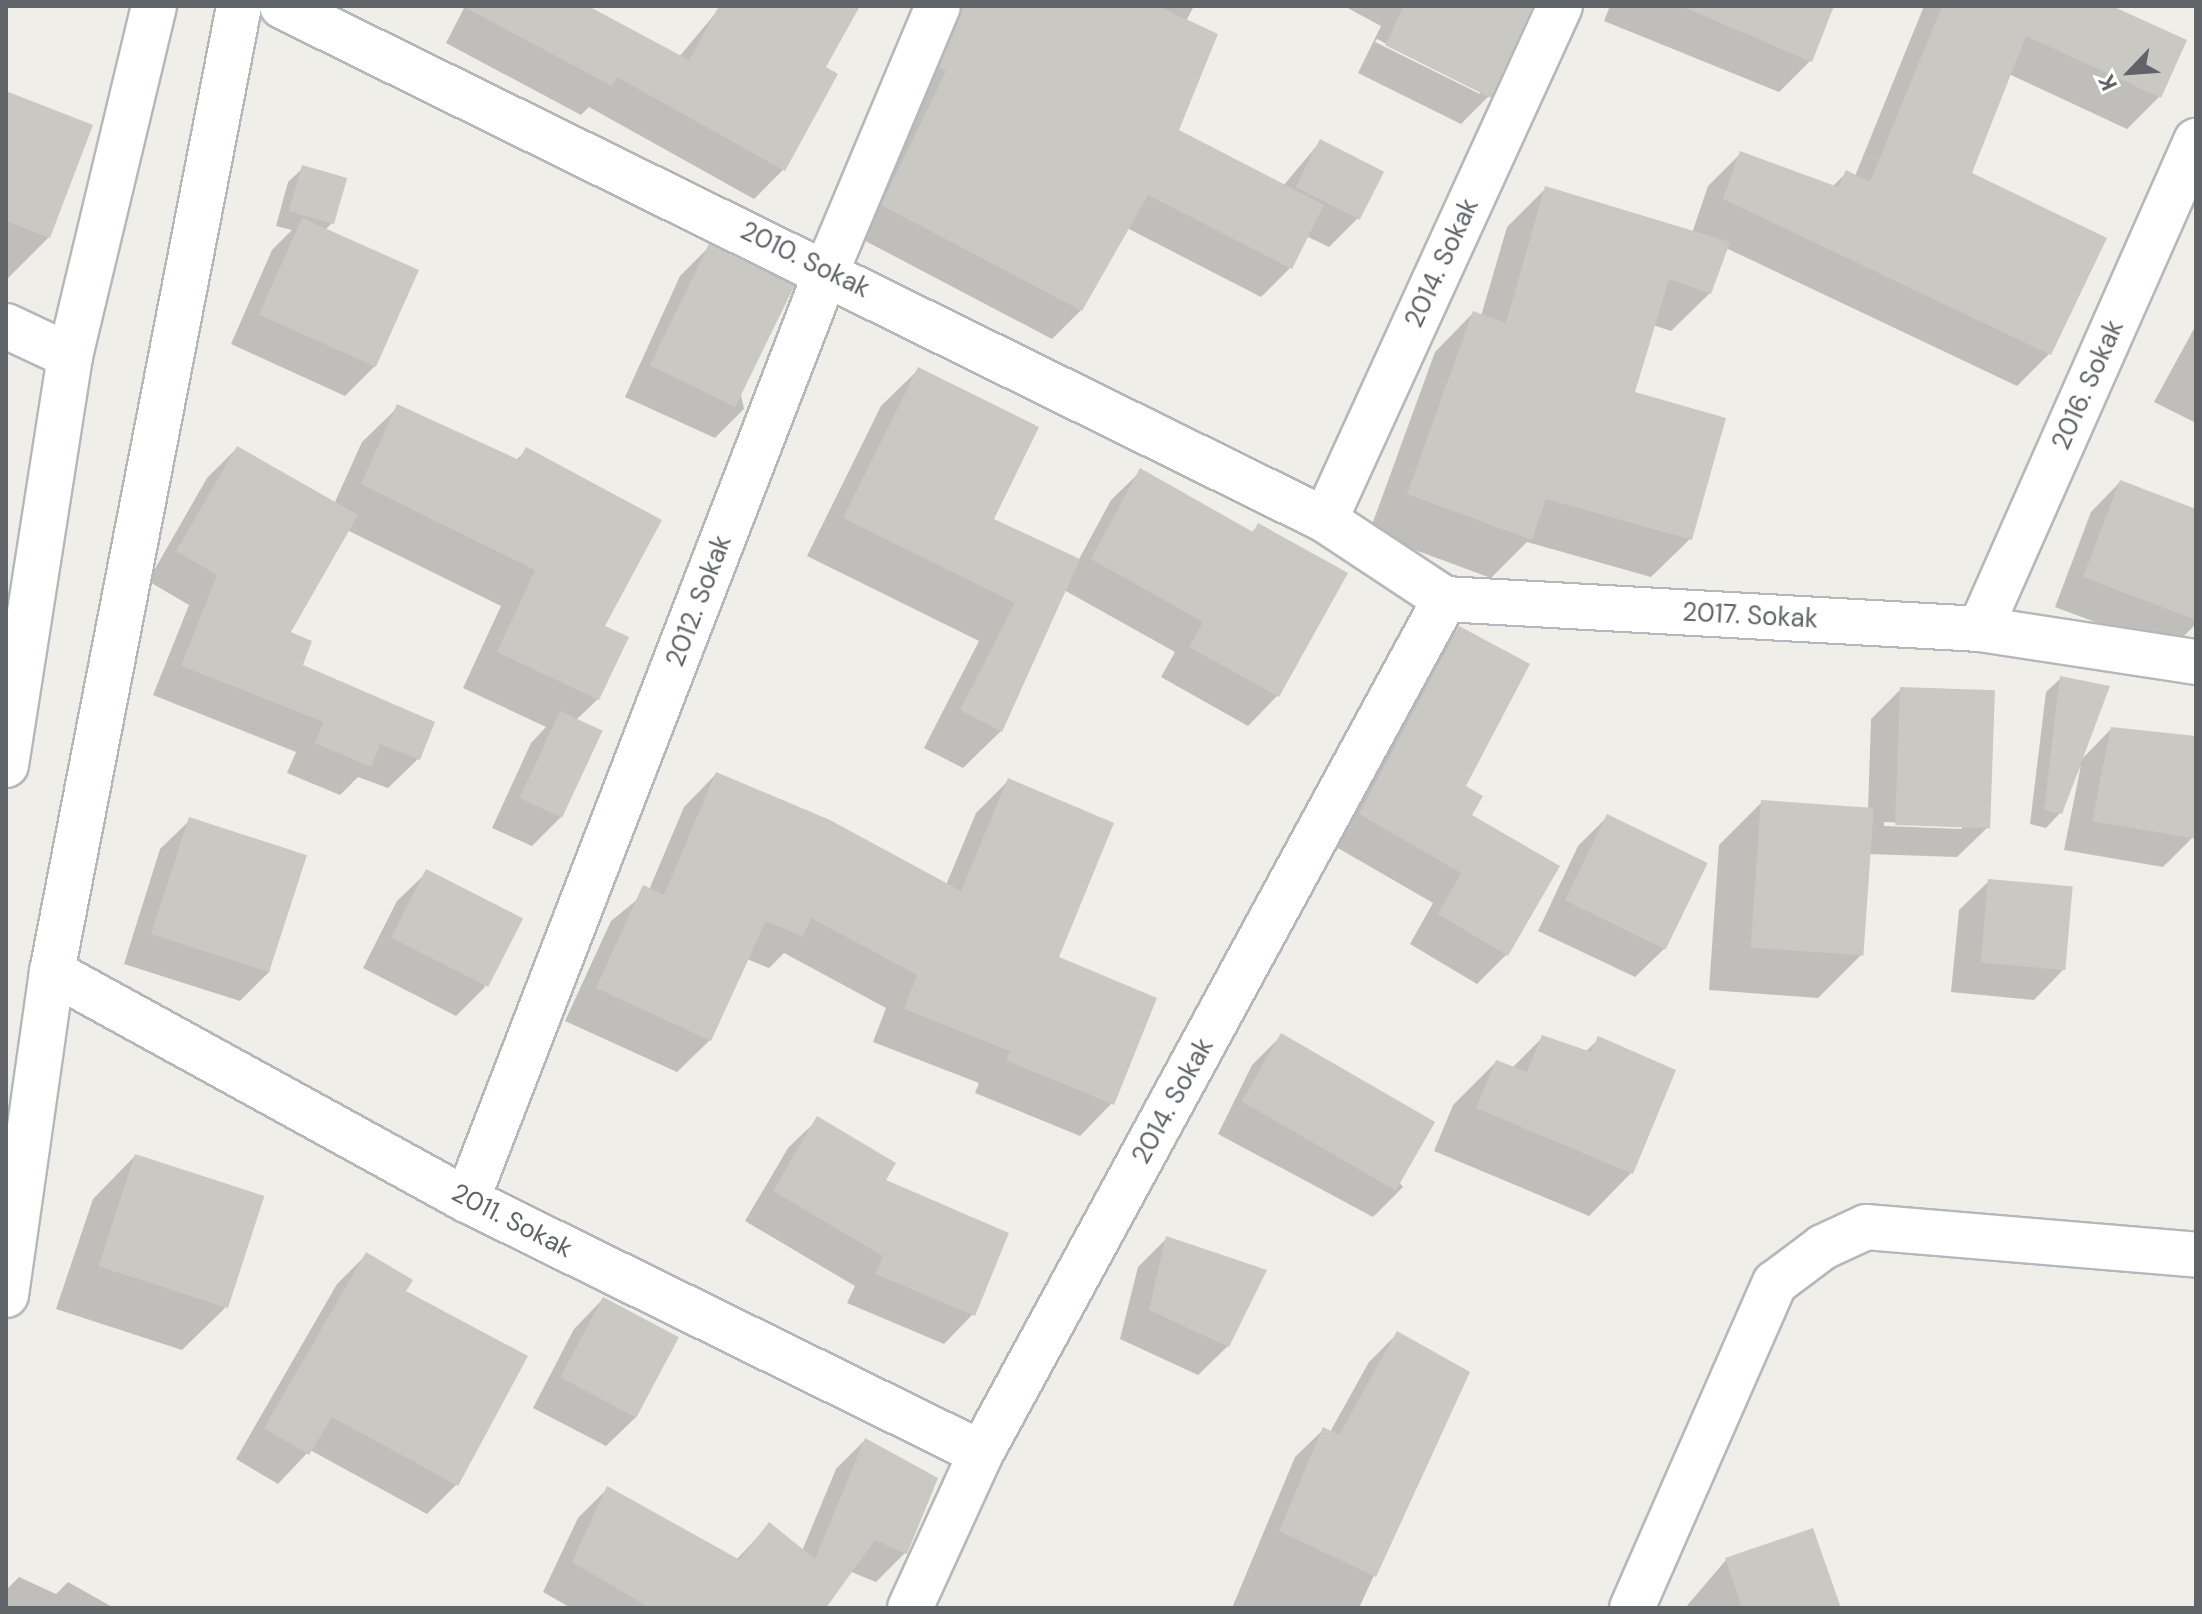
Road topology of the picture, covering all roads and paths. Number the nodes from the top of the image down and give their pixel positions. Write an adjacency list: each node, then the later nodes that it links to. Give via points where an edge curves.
1 (154, 6): 9 (street)
2 (239, 6): 15 (street)
3 (282, 6): 7 (street, 2010. Sokak)
4 (938, 6): 7 (street, 2012. Sokak)
5 (1560, 6): 10 (street, 2014. Sokak)
6 (2196, 141): 12 (street, 2016. Sokak)
7 (827, 270): 10 (street, 2010. Sokak); 16 (street, 2012. Sokak)
8 (6, 326): 9 (street)
9 (70, 356): 14 (street)
10 (1325, 520): 11 (street)
11 (1445, 599): 12 (street, 2017. Sokak); 19 (street, 2014. Sokak)
12 (1980, 629): 13 (street, 2017. Sokak)
13 (2196, 662)
14 (6, 765)
15 (52, 972): 16 (street, 2011. Sokak); 18 (street)
16 (467, 1200): 19 (street, 2011. Sokak)
17 (2196, 1255): 21 (street, via 1866,1227 1823,1247 1775,1283)
18 (6, 1295)
19 (981, 1453): 20 (street, 2014. Sokak)
20 (910, 1608)
21 (1632, 1608)

